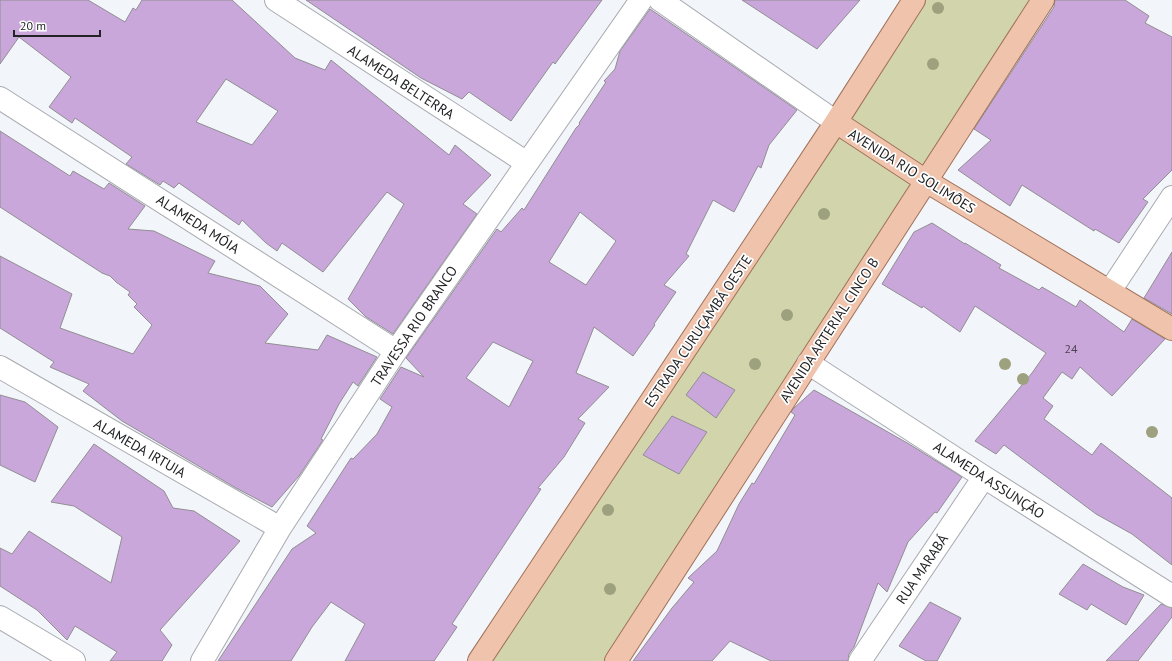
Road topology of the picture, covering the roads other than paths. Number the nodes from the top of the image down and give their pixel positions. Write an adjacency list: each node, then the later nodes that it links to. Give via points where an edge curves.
1 (276, 0): 8 (street, ALAMEDA BELTERRA)
2 (640, 0): 8 (street, TRAVESSA RIO BRANCO)
3 (660, 0): 7 (street, AVENIDA RIO SOLIMÕES)
4 (914, 0): 7 (main road, ESTRADA CURUÇAMBÁ OESTE)
5 (1043, 0): 9 (main road, AVENIDA ARTERIAL CINCO B)
6 (0, 98): 13 (street, ALAMEDA MÓIA)
7 (836, 122): 9 (main road, AVENIDA RIO SOLIMÕES); 22 (main road, ESTRADA CURUÇAMBÁ OESTE)
8 (527, 163): 13 (street, TRAVESSA RIO BRANCO)
9 (926, 181): 11 (main road, AVENIDA RIO SOLIMÕES); 14 (main road, AVENIDA ARTERIAL CINCO B)
10 (1172, 197): 11 (street)
11 (1110, 291): 12 (main road, AVENIDA RIO SOLIMÕES)
12 (1172, 329)
13 (396, 351): 17 (street, TRAVESSA RIO BRANCO)
14 (808, 363): 16 (street, ALAMEDA ASSUNÇÃO); 23 (main road, AVENIDA ARTERIAL CINCO B)
15 (0, 367): 17 (street, ALAMEDA IRTUIA)
16 (984, 477): 18 (street, ALAMEDA ASSUNÇÃO); 24 (street, RUA MARABÁ)
17 (280, 528): 21 (street, TRAVESSA RIO BRANCO)
18 (1172, 596)
19 (0, 617): 20 (street)
20 (74, 661)
21 (202, 661)
22 (479, 661)
23 (616, 661)
24 (860, 661)

